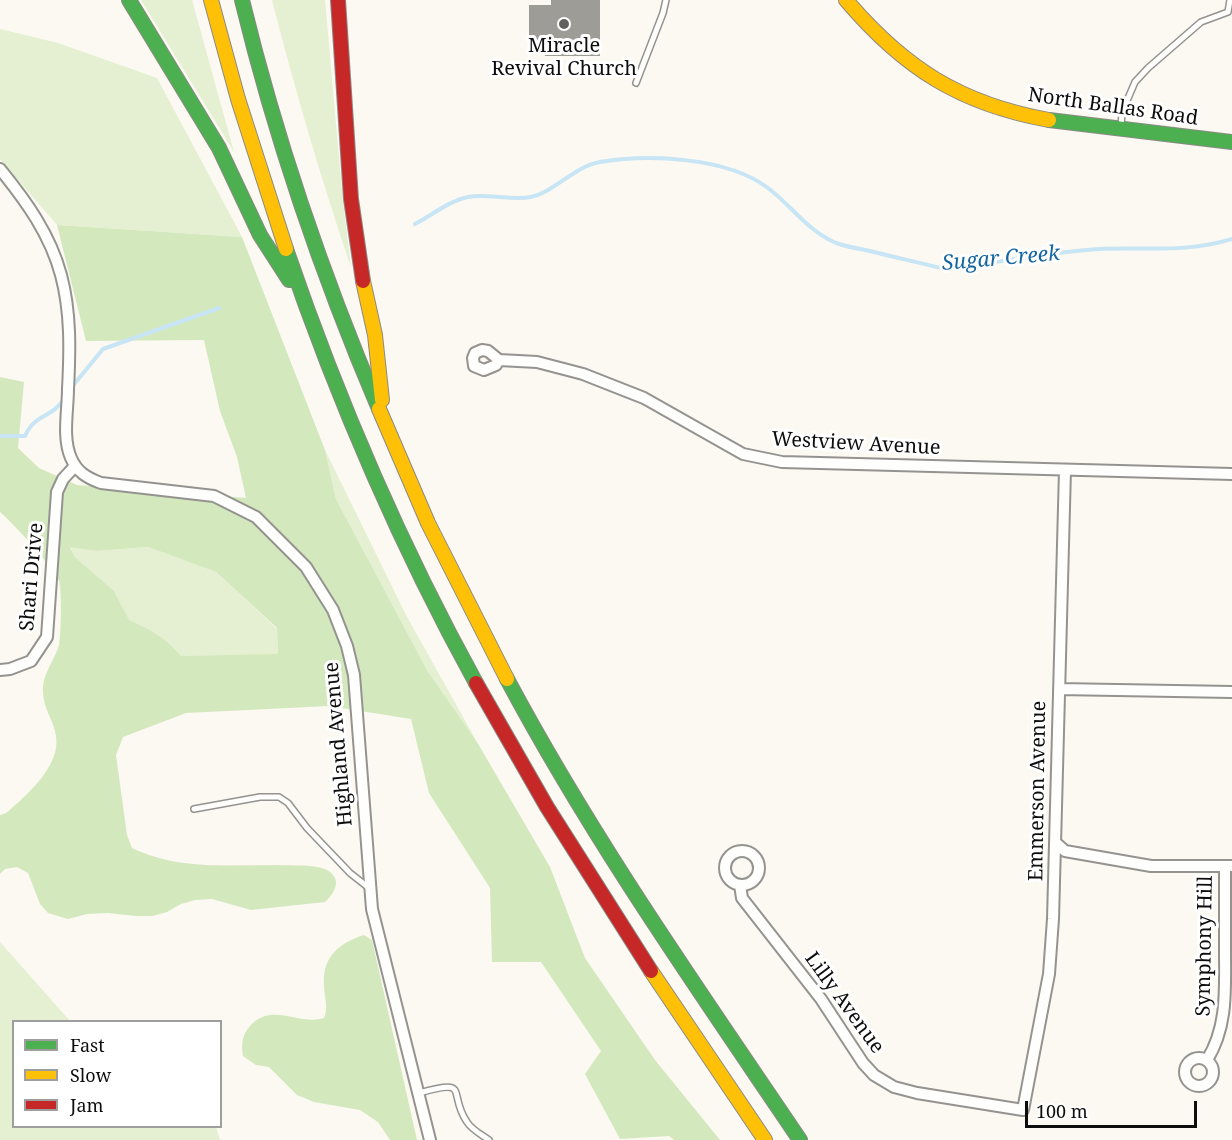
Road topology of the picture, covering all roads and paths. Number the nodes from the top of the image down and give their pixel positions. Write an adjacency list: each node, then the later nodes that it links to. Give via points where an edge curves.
1 (129, 0): 12 (main road, via 219,148 260,235)
2 (211, 0): 12 (main road, via 259,169)
3 (242, 0): 14 (main road, via 298,192)
4 (338, 0): 14 (main road, via 351,199 365,297 375,335)
5 (666, 0): 8 (lane)
6 (846, 0): 9 (main road, North Ballas Road, via 894,51 936,81 1021,115)
7 (1230, 0): 9 (lane, via 1228,12 1201,22 1136,82 1122,112)
8 (636, 82)
9 (1120, 129): 10 (main road, North Ballas Road)
10 (1232, 142)
11 (0, 169): 15 (street, via 42,228 65,292 69,335 68,447)
12 (306, 307): 31 (main road, via 403,538 488,705 583,867)
13 (499, 360): 16 (street, Westview Avenue, via 537,362 583,374 644,398 743,453 782,462)
14 (385, 424): 32 (main road, via 464,595 552,759 616,865)
15 (75, 466): 18 (street, Shari Drive, via 57,492 47,637 31,661); 25 (street, Highland Avenue, via 86,477 101,483 214,496 256,517 306,567 333,610 354,675)
16 (1065, 470): 17 (street, Westview Avenue); 19 (street, Emmerson Avenue)
17 (1232, 474)
18 (0, 670)
19 (1059, 689): 20 (street); 22 (street, Emmerson Avenue)
20 (1232, 692)
21 (194, 809): 25 (lane, via 260,796 279,797)
22 (1056, 843): 23 (street, via 1065,851 1151,866); 28 (street, Emmerson Avenue, via 1049,974)
23 (1228, 866): 26 (street, Symphony Hill, via 1223,1020)
24 (740, 885): 28 (street, Lilly Avenue, via 742,898 874,1075 894,1087 917,1093)
25 (370, 889): 27 (street, Highland Avenue)
26 (1207, 1060)
27 (417, 1094): 29 (street, Highland Avenue); 30 (lane, via 442,1087 453,1089 468,1124)
28 (1023, 1110)
29 (430, 1140)
30 (489, 1140)
31 (765, 1140)
32 (800, 1140)

